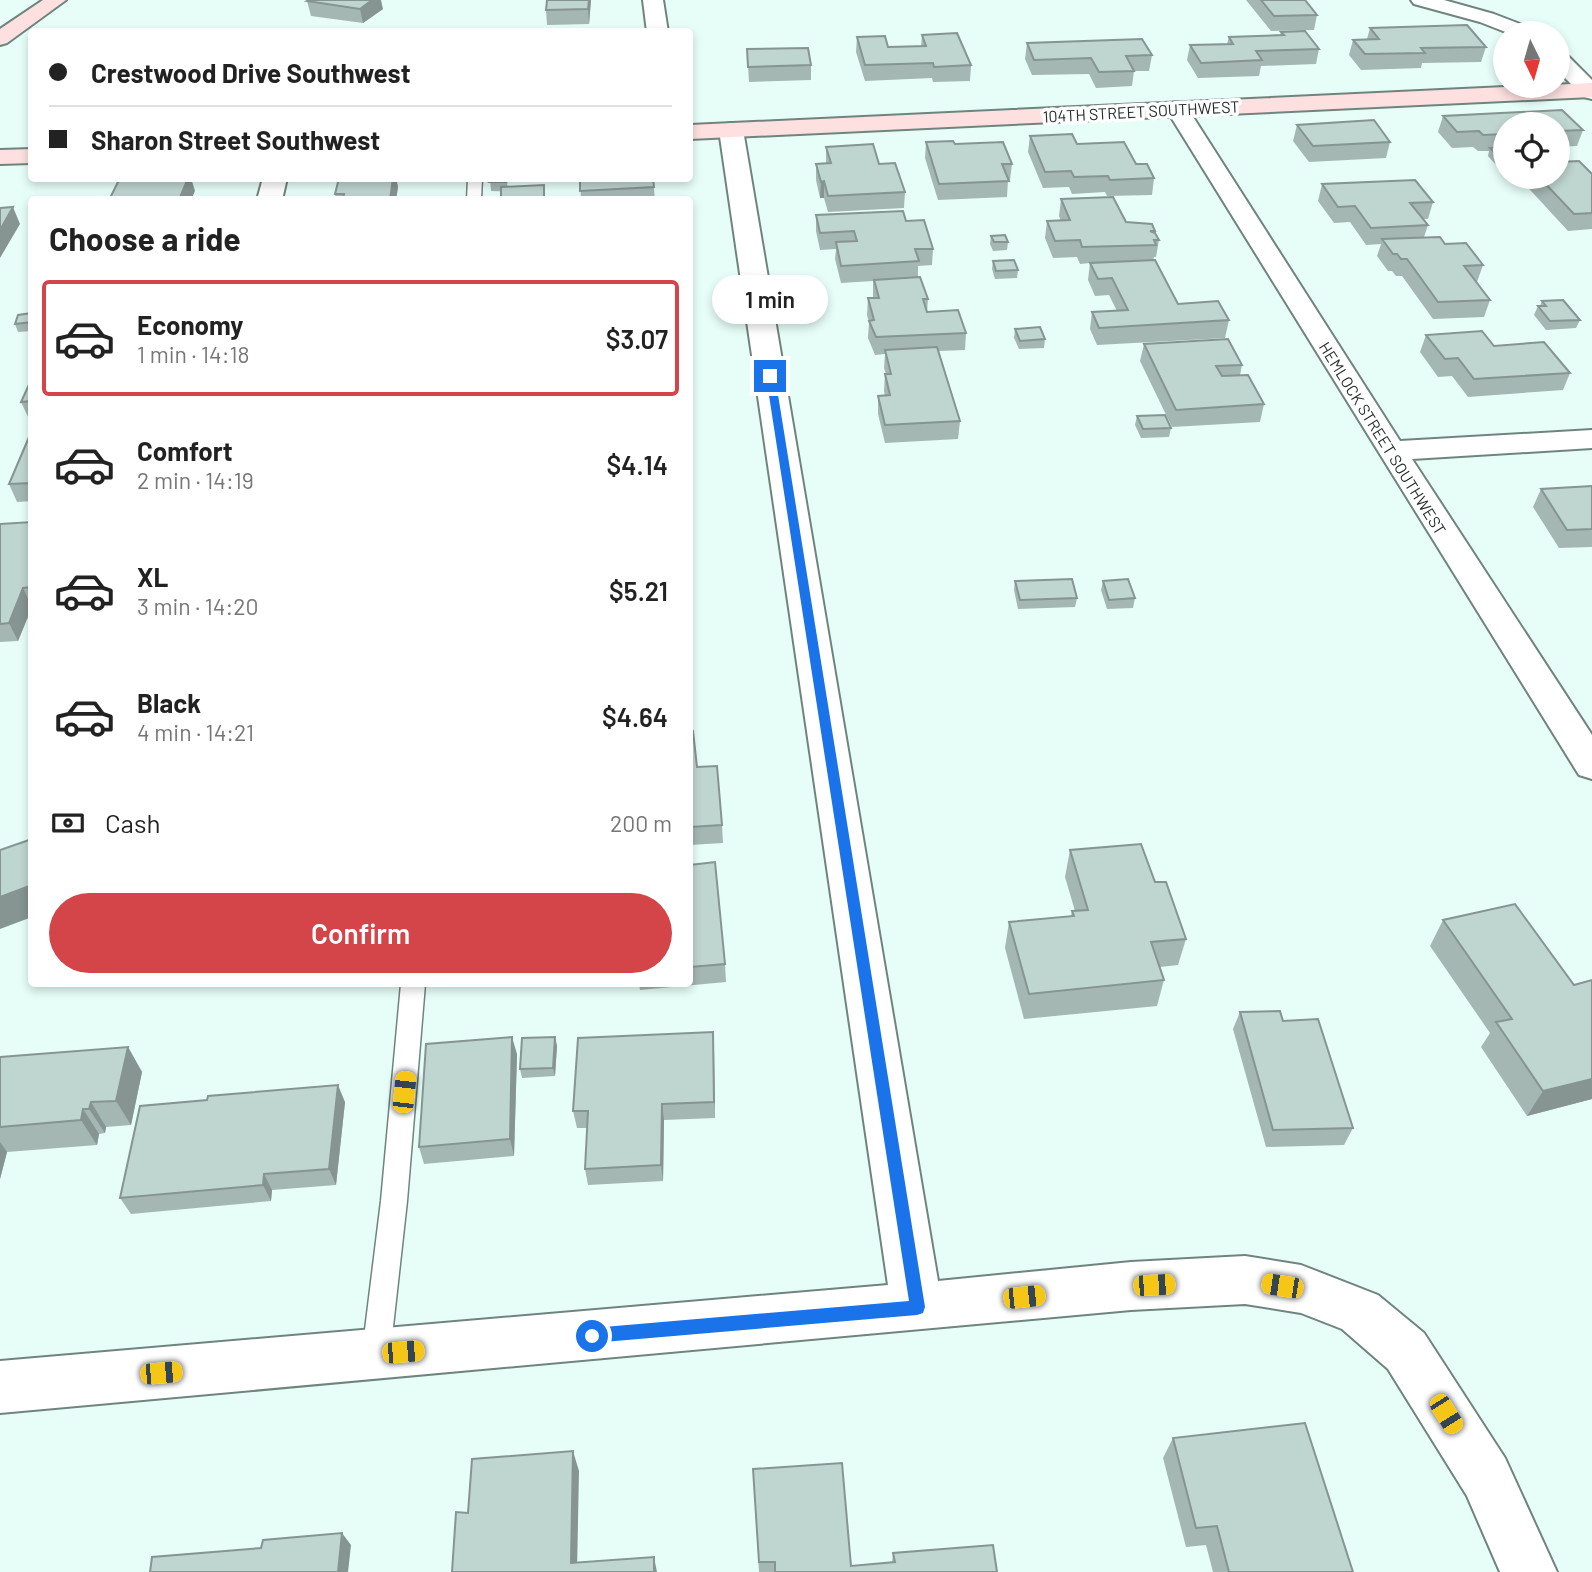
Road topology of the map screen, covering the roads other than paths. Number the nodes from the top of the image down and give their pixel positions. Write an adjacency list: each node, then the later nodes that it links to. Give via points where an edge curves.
1 (56, 0): 7 (street)
2 (653, 0): 6 (street)
3 (1460, 0): 4 (street)
4 (1423, 1): 5 (street)
5 (1496, 21)
6 (657, 28)
7 (0, 39)
8 (1570, 70): 9 (street)
9 (1592, 91): 10 (street, 104TH STREET SOUTHWEST)
10 (1177, 109): 11 (street, 104TH STREET SOUTHWEST); 16 (street, HEMLOCK STREET SOUTHWEST)
11 (731, 130): 12 (street, 104TH STREET SOUTHWEST); 19 (street)
12 (693, 132)
13 (28, 156): 14 (street)
14 (0, 157)
15 (1592, 439): 16 (street)
16 (1391, 452): 17 (street, HEMLOCK STREET SOUTHWEST)
17 (1592, 765)
18 (414, 987): 20 (lane)
19 (917, 1307): 20 (street); 22 (street, via 1245,1280 1301,1289 1360,1312 1406,1351 1486,1477)
20 (376, 1354): 21 (street)
21 (0, 1387)
22 (1529, 1572)

